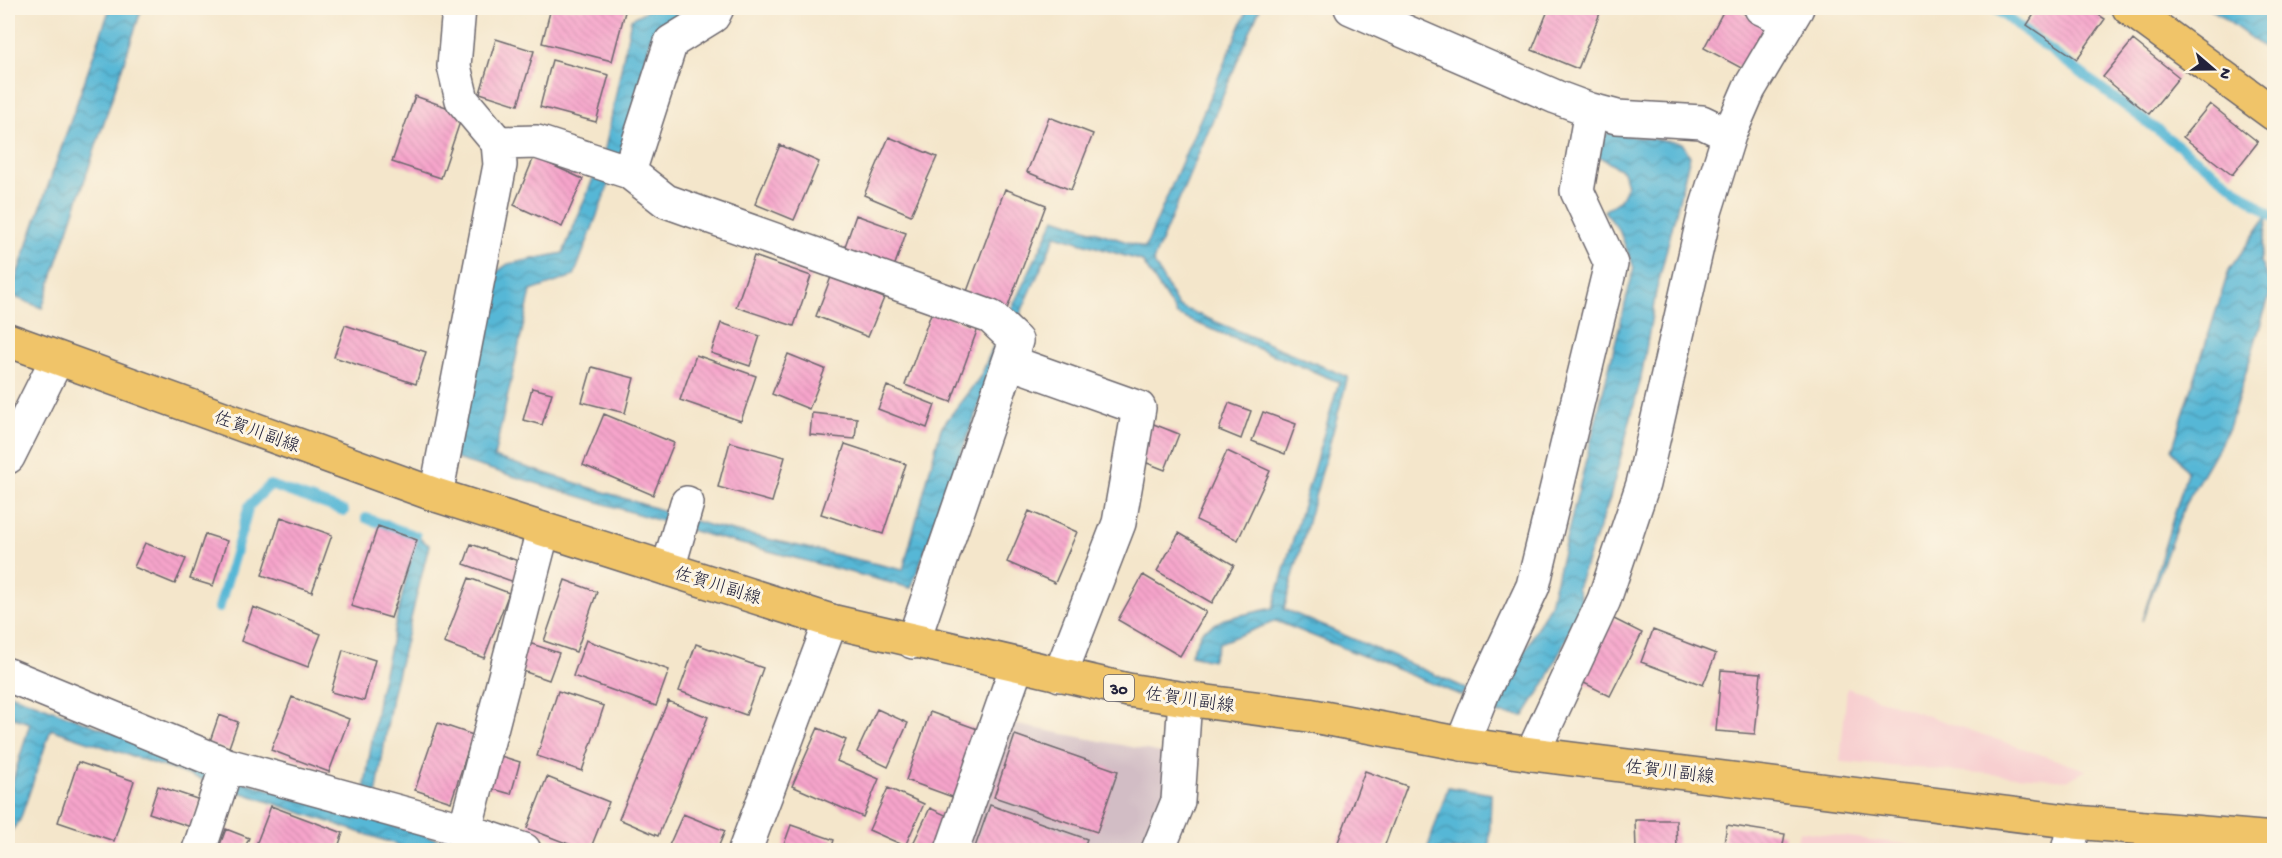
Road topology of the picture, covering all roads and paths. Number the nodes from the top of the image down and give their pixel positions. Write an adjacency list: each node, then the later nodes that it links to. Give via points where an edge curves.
1 (459, 8): 9 (street, via 454,66 462,100)
2 (717, 8): 10 (street, via 713,16 671,42)
3 (1351, 8): 6 (street)
4 (2129, 8): 7 (main road)
5 (1783, 12): 8 (street)
6 (1592, 110): 8 (street, via 1617,117 1701,122); 25 (street, via 1577,191 1611,264 1533,586)
7 (2274, 114)
8 (1729, 135): 26 (street, via 1705,212 1643,484 1604,600)
9 (498, 143): 10 (street, via 537,142); 15 (street, via 500,165)
10 (629, 172): 13 (street, via 666,201 991,317 1016,341)
11 (8, 340): 12 (main road, 佐賀川副線 / 30)
12 (57, 359): 14 (street); 15 (main road, 佐賀川副線 / 30)
13 (1010, 362): 20 (street); 23 (street, via 1139,408 1119,523)
14 (8, 457)
15 (436, 495): 17 (main road, 佐賀川副線 / 30)
16 (687, 503): 18 (street)
17 (543, 530): 18 (main road, 佐賀川副線 / 30); 28 (street)
18 (668, 569): 19 (main road, 佐賀川副線 / 30)
19 (831, 621): 20 (main road, 佐賀川副線 / 30); 33 (street)
20 (913, 642): 21 (main road, 佐賀川副線 / 30)
21 (1017, 665): 23 (main road, 佐賀川副線 / 30); 34 (street)
22 (8, 675): 27 (street)
23 (1060, 675): 24 (main road, 佐賀川副線 / 30)
24 (1185, 699): 25 (main road, 佐賀川副線 / 30, via 1308,715); 35 (street, via 1178,801)
25 (1462, 744): 26 (main road, 佐賀川副線 / 30)
26 (1532, 754): 29 (main road, 佐賀川副線 / 30)
27 (222, 779): 28 (street); 31 (street)
28 (465, 830): 32 (street)
29 (2071, 836): 30 (main road, 佐賀川副線 / 30)
30 (2274, 839)
31 (199, 850)
32 (524, 850)
33 (745, 850)
34 (952, 850)
35 (1158, 850)

